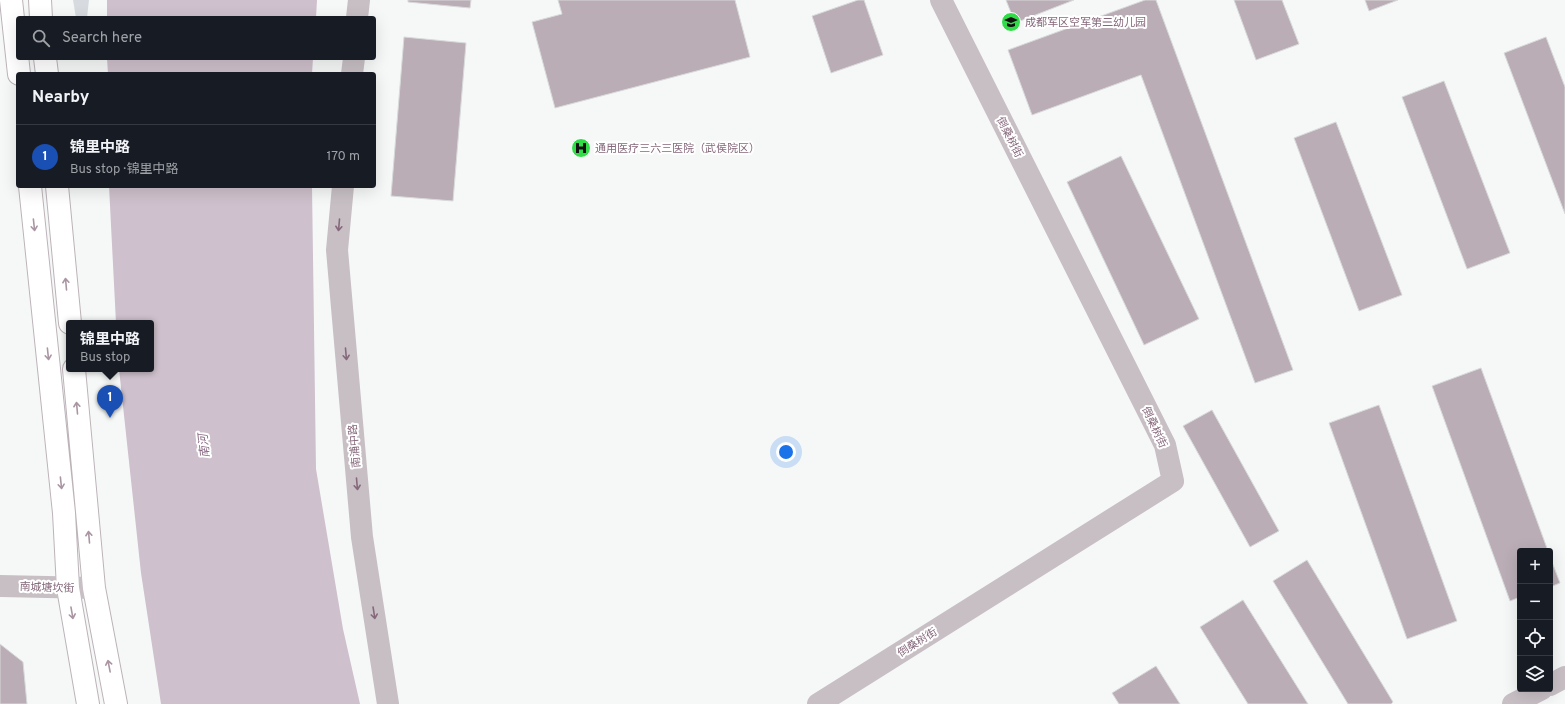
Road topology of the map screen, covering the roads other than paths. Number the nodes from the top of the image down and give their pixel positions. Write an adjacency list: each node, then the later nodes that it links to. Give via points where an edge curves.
1 (11, 0): 7 (main road)
2 (40, 0): 5 (main road)
3 (359, 0): 6 (street)
4 (941, 0): 28 (street, 倒桑树街, via 1165,445 1173,481)
5 (41, 16)
6 (357, 16)
7 (16, 46)
8 (17, 60): 11 (main road)
9 (45, 60): 12 (main road)
10 (354, 60): 13 (street)
11 (19, 72)
12 (47, 72)
13 (352, 72)
14 (30, 188): 20 (main road, one-way to 20, via 63,505)
15 (57, 188): 17 (main road, one-way to 15)
16 (343, 188): 27 (street, 南浦中路, one-way to 27, via 337,250 360,521)
17 (70, 320)
18 (74, 372): 21 (main road, one-way to 18)
19 (0, 586): 20 (street, 南城塘坎街)
20 (68, 588): 21 (street, 南城塘坎街); 25 (main road, one-way to 25)
21 (94, 588): 26 (main road, one-way to 21)
22 (1565, 677): 23 (street)
23 (1553, 683)
24 (1536, 692): 29 (street)
25 (88, 704)
26 (116, 704)
27 (388, 704)
28 (818, 704)
29 (1513, 704)

